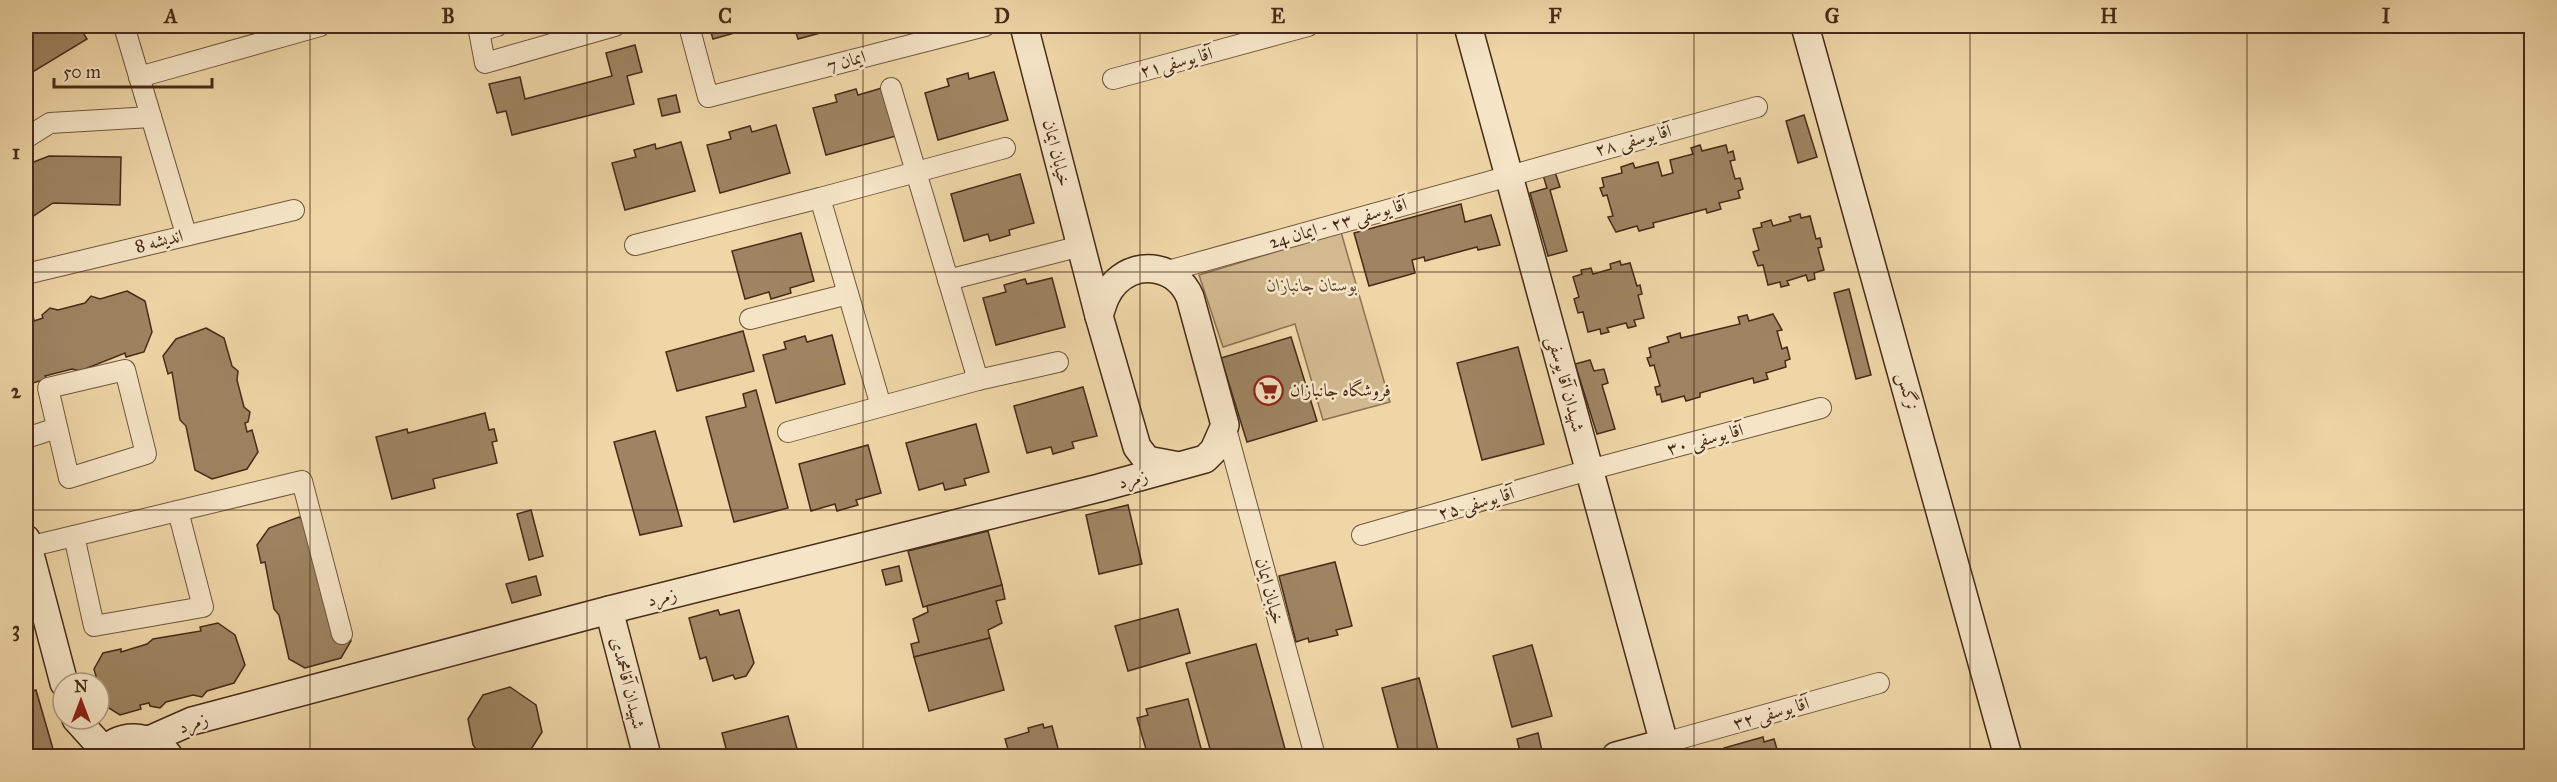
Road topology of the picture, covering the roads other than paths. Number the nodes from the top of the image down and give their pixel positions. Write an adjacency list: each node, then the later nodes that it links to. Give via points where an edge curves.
1 (124, 26): 11 (street)
2 (320, 26): 11 (street)
3 (615, 26): 10 (street, via 485,63)
4 (689, 26): 5 (street, ایمان 7, via 708,98)
5 (985, 26)
6 (1024, 26): 24 (street, خیابان ایمان)
7 (1308, 26): 12 (street, آقا یوسفی۲۱)
8 (1468, 26): 19 (street, شهیدان آقا یوسفی)
9 (1805, 26): 60 (street, نرگس)
10 (485, 27)
11 (139, 77): 15 (street)
12 (1113, 79)
13 (891, 88): 18 (street)
14 (1757, 106): 19 (street, آقا یوسفی ۲۸)
15 (151, 117): 16 (street, via 50,123); 22 (street)
16 (26, 138)
17 (1005, 148): 18 (street)
18 (916, 173): 20 (street); 27 (street)
19 (1509, 174): 25 (street, آقا یوسفی ۲۳ - ایمان 24); 43 (street, شهیدان آقا یوسفی)
20 (820, 198): 23 (street); 28 (street)
21 (294, 210): 22 (street, اندیشه 8)
22 (186, 234): 26 (street, اندیشه 8)
23 (635, 245)
24 (1081, 246): 27 (street); 29 (street, خیابان ایمان)
25 (1168, 271): 29 (street, via 1133,272 1117,281 1105,295); 35 (street, via 1184,282 1190,297)
26 (26, 274)
27 (948, 280): 32 (street)
28 (848, 294): 30 (street); 33 (street)
29 (1099, 316): 39 (street, خیابان ایمان)
30 (750, 319)
31 (1058, 362): 32 (street)
32 (978, 380): 33 (street)
33 (881, 406): 37 (street)
34 (1821, 408): 43 (street, آقا یوسفی ۳۰)
35 (1225, 425): 40 (street, via 1214,450); 41 (street, خیابان ایمان)
36 (57, 428): 36 (street, via 69,478 147,454 125,370 48,388); 38 (street)
37 (788, 432)
38 (26, 438)
39 (1137, 447): 42 (street, via 1147,460); 44 (street, via 1129,468)
40 (1205, 459): 41 (street, via 1224,455); 42 (street, زمرد)
41 (1235, 463): 58 (street, خیابان ایمان)
42 (1179, 466): 44 (street, زمرد)
43 (1589, 470): 46 (street, آقا یوسفی ۲۵); 55 (street, شهیدان آقا یوسفی)
44 (1100, 488): 49 (street, زمرد)
45 (178, 511): 47 (street); 47 (street, via 203,608 94,626); 50 (street, via 302,481)
46 (1362, 535)
47 (74, 536): 48 (street)
48 (27, 543): 51 (street)
49 (609, 610): 54 (street, زمرد, via 192,721); 57 (street, شهیدان آقامحمدی)
50 (342, 634)
51 (61, 671)
52 (1879, 683): 55 (street, آقا یوسفی ۳۲)
53 (85, 731): 56 (street)
54 (159, 748): 56 (street, via 125,739)
55 (1665, 750): 59 (street)
56 (102, 753)
57 (647, 756)
58 (1315, 756)
59 (1616, 756)
60 (2008, 756)

